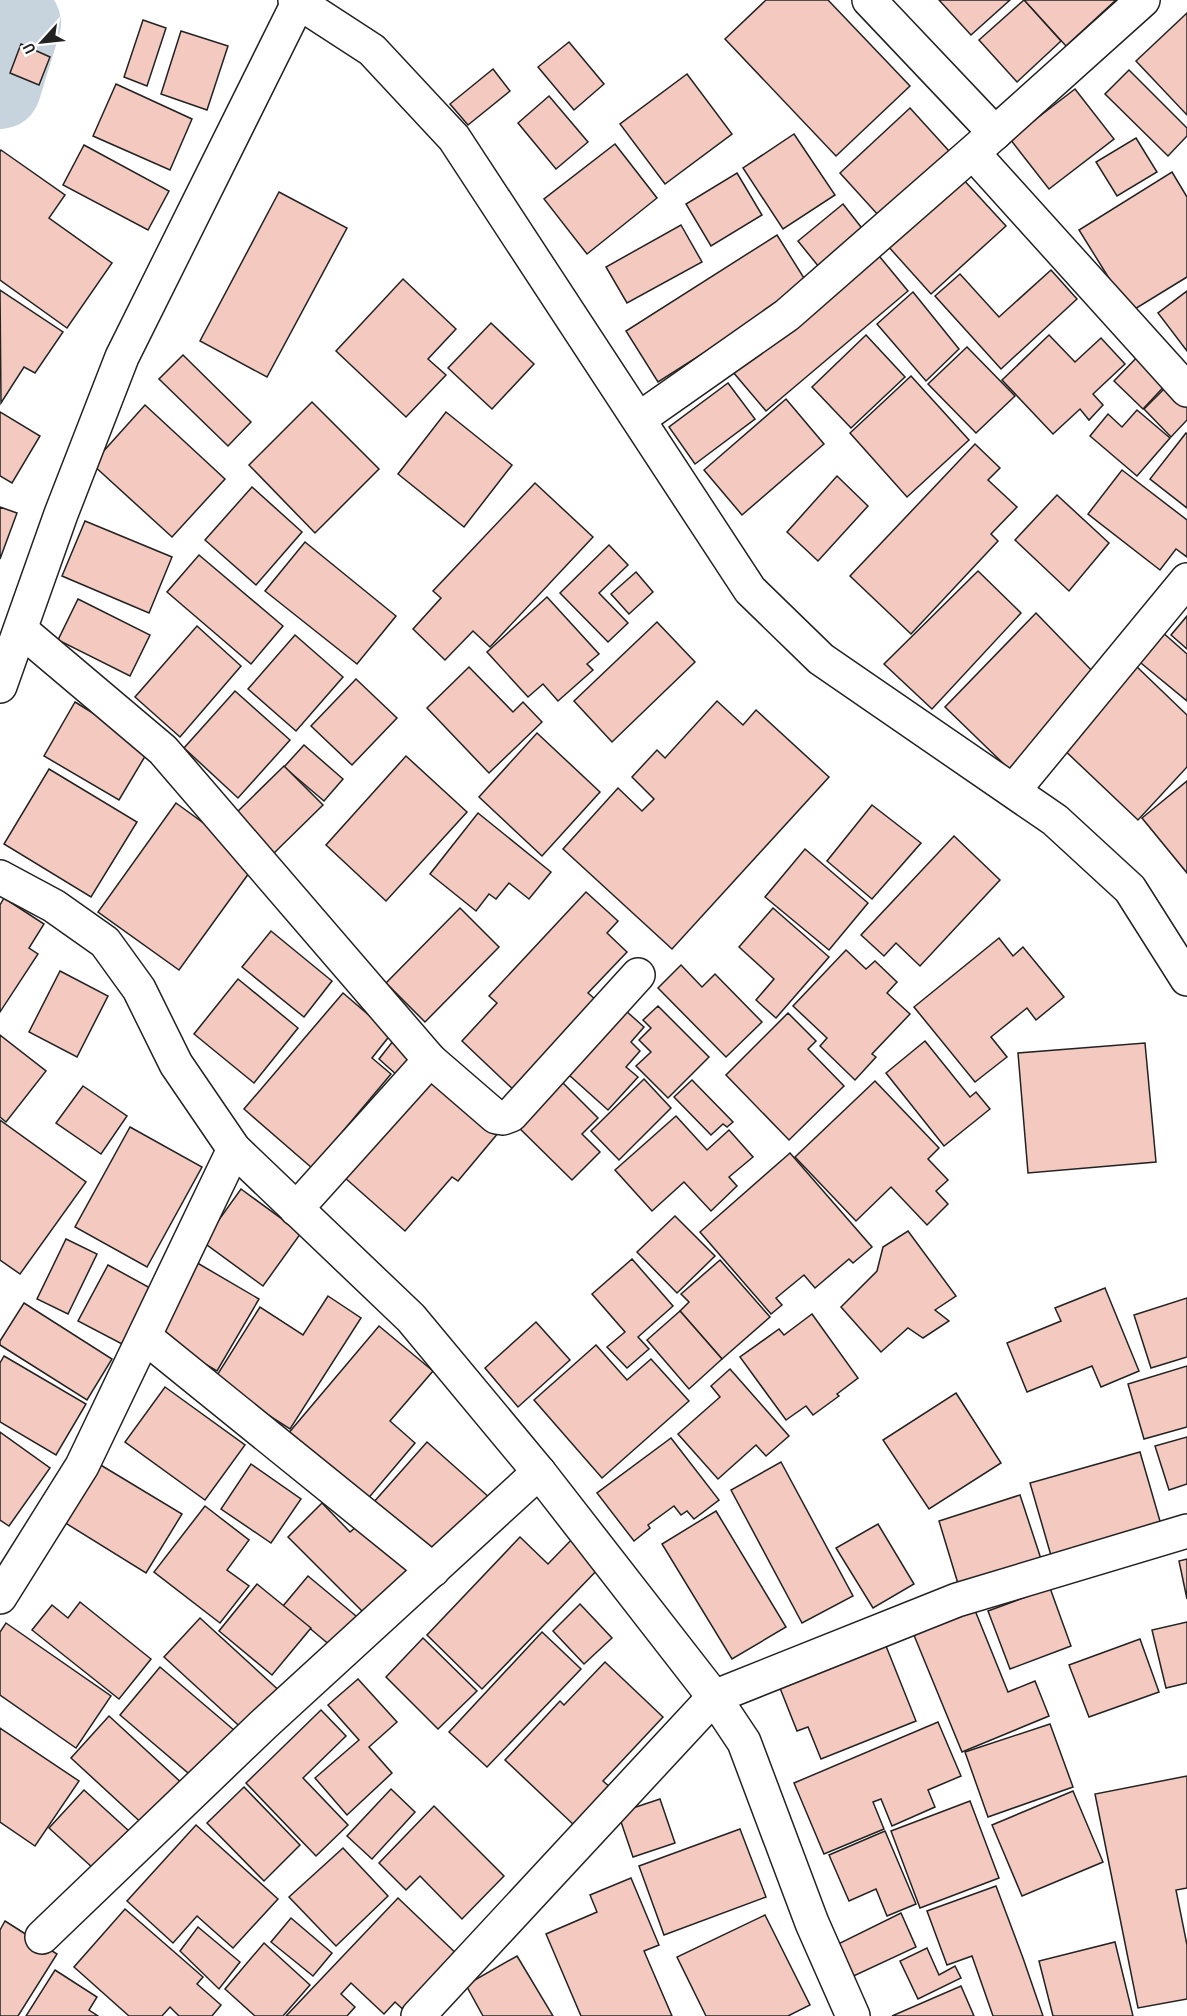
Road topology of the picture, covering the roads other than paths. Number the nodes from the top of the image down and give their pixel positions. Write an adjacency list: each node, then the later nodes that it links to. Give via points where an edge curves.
1 (869, 0): 4 (main road)
2 (1143, 0): 4 (main road)
3 (297, 1): 6 (main road, via 372,50 453,138); 8 (main road, via 122,357)
4 (984, 143): 5 (main road); 6 (main road, via 787,315)
5 (1187, 390)
6 (639, 419): 10 (main road, via 750,590 821,659)
7 (1187, 580): 10 (main road)
8 (21, 630): 9 (main road); 14 (main road, via 163,750)
9 (0, 686)
10 (1014, 790): 13 (main road, via 1056,819 1130,889)
11 (0, 877): 15 (main road, via 54,906 105,942 139,989 176,1064)
12 (638, 975): 14 (main road, via 511,1115 496,1117)
13 (1187, 979)
14 (430, 1060): 16 (main road)
15 (234, 1149): 16 (main road); 17 (main road)
16 (296, 1209): 18 (main road, via 411,1318)
17 (145, 1337): 20 (main road, via 82,1466); 21 (main road)
18 (539, 1472): 21 (main road); 23 (main road)
19 (1187, 1531): 23 (main road, via 957,1600)
20 (9, 1561): 22 (main road)
21 (433, 1570): 24 (main road, via 264,1724)
22 (0, 1597)
23 (714, 1696): 25 (main road); 26 (main road, via 744,1742 812,1923)
24 (42, 1937)
25 (418, 2016)
26 (853, 2016)

